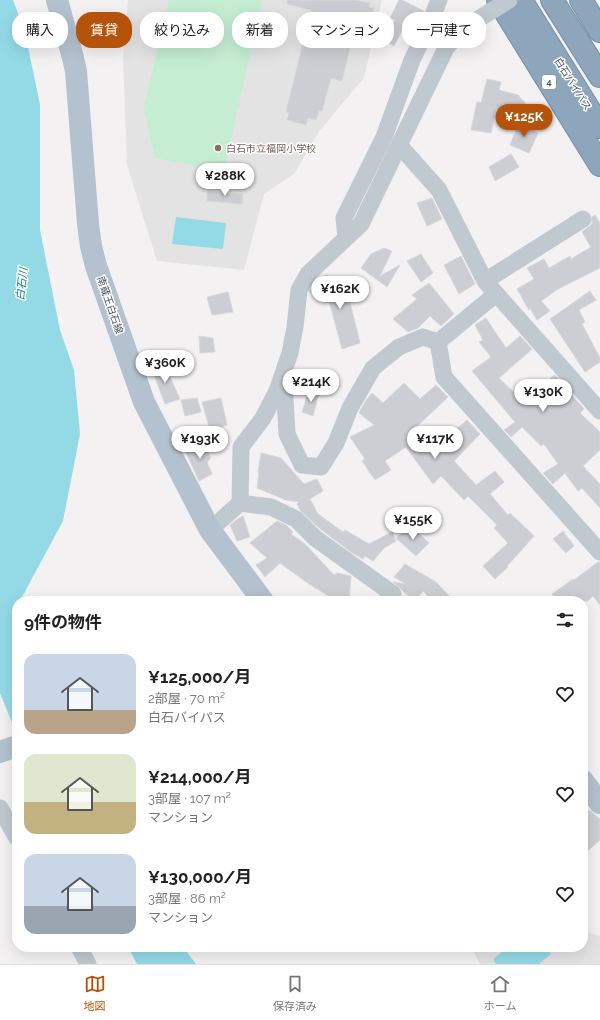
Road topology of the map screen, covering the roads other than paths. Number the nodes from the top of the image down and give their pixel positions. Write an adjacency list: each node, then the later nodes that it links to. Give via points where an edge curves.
1 (57, 0): 20 (main road, 南蔵王白石線, via 76,71 88,224 96,266 144,402)
2 (439, 0): 14 (street, via 412,60 384,137 344,218)
3 (498, 0): 12 (highway, 白石バイパス / 4)
4 (510, 0): 11 (street, bridge, via 467,26 446,48)
5 (520, 0): 10 (highway, 白石バイパス / 4)
6 (552, 0): 9 (highway)
7 (581, 0): 8 (highway)
8 (600, 31)
9 (600, 76)
10 (600, 126)
11 (399, 145): 14 (street, via 361,224); 15 (street, via 438,190)
12 (600, 165)
13 (583, 219): 15 (street)
14 (346, 238): 17 (street, via 308,274 299,290 295,327)
15 (491, 288): 16 (street); 18 (street)
16 (438, 342): 17 (street, via 423,337 399,347 373,368 350,408 336,443 321,467 302,465 287,434 285,398); 21 (street, via 444,377)
17 (288, 356): 19 (street, via 277,391 263,418 241,447)
18 (600, 411)
19 (240, 503): 20 (street); 22 (street, via 271,507 296,519 315,538)
20 (210, 530): 23 (main road, 南蔵王白石線)
21 (600, 552)
22 (393, 594)
23 (258, 596)
24 (12, 748): 25 (main road)
25 (0, 752)
26 (588, 787): 27 (main road)
27 (600, 803)
28 (0, 808): 29 (street)
29 (12, 829)
30 (82, 952): 31 (street)
31 (88, 964)

